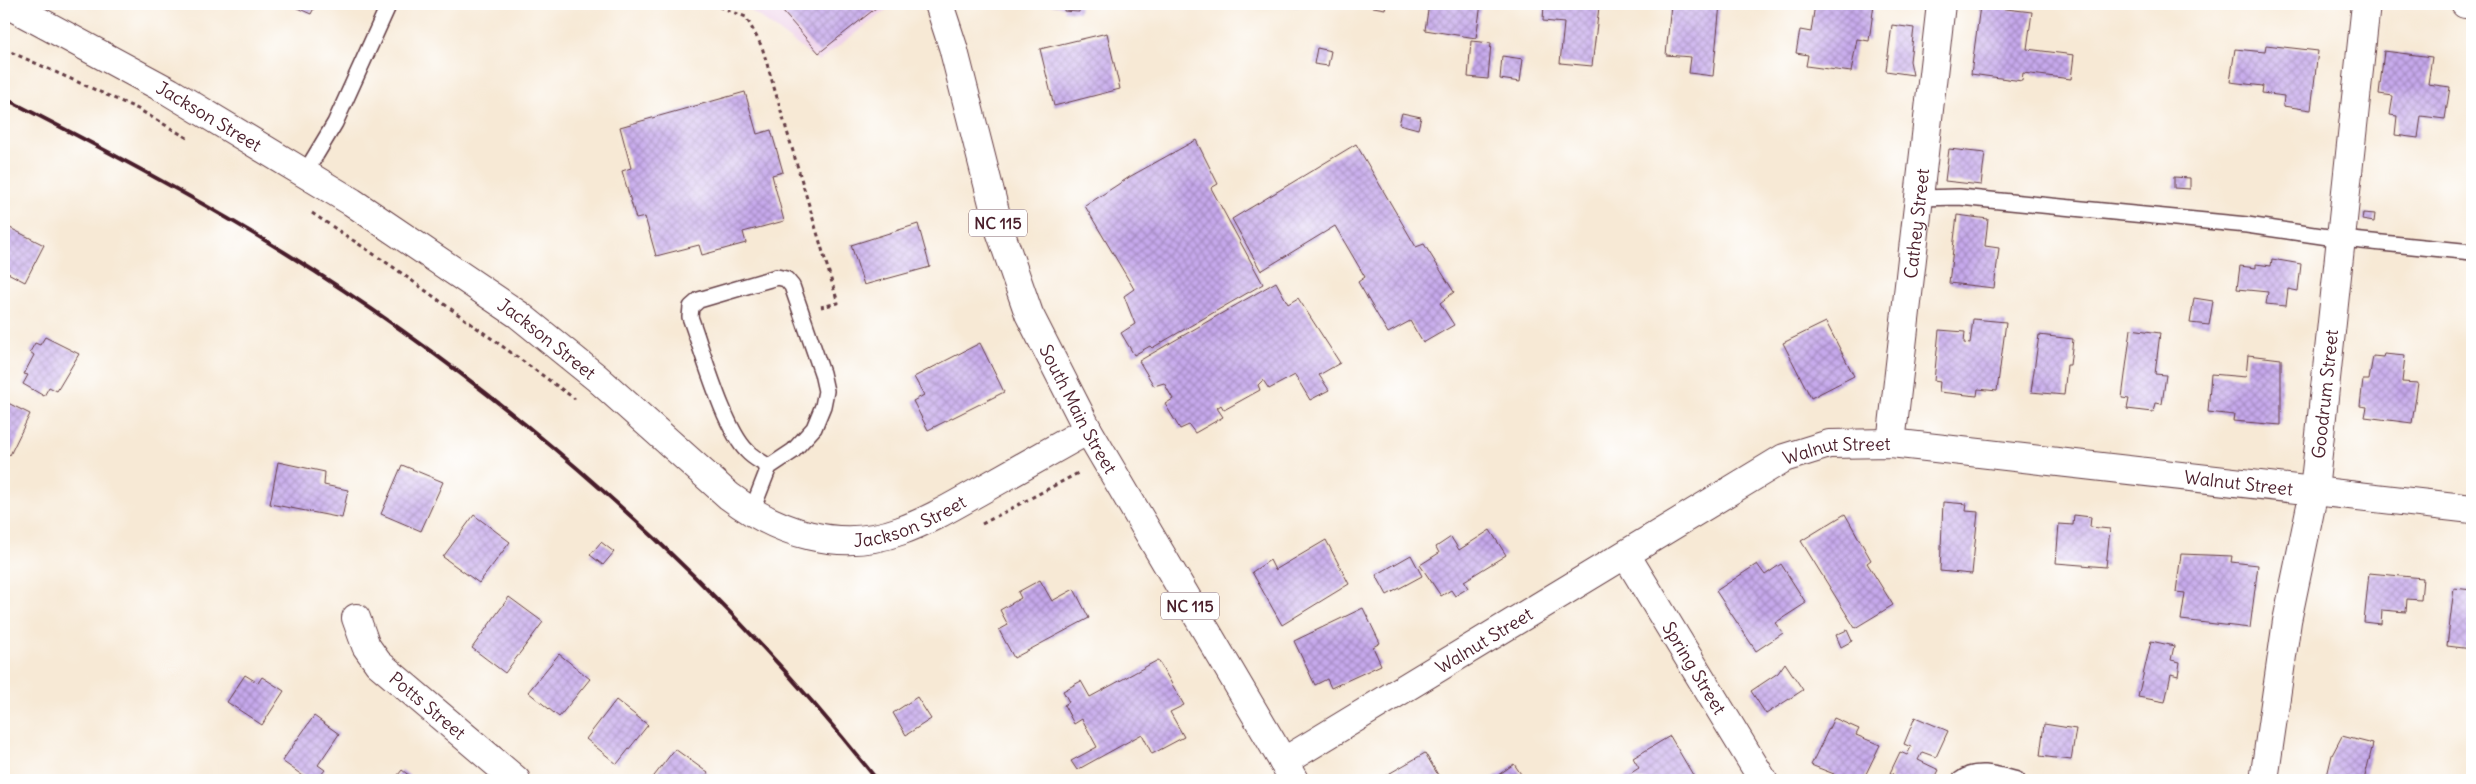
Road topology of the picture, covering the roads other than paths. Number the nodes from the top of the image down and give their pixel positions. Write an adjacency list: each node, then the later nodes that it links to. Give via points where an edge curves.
1 (7, 4): 8 (street, Jackson Street, via 170,92)
2 (389, 4): 8 (lane, via 335,123)
3 (939, 4): 12 (street, South Main Street / NC 115, via 1014,274 1029,314)
4 (1941, 4): 9 (street, Cathey Street)
5 (2366, 4): 10 (street, Goodrum Street)
6 (2466, 4): 7 (street)
7 (2472, 4)
8 (305, 173): 17 (street, Jackson Street, via 518,315 597,378)
9 (1919, 198): 10 (lane, via 1959,197 2248,225); 13 (street, Cathey Street)
10 (2342, 239): 11 (lane); 15 (street, Goodrum Street)
11 (2472, 252)
12 (1088, 430): 17 (street, Jackson Street, via 931,518 891,534 838,540 813,537 779,527); 20 (street, South Main Street / NC 115)
13 (1891, 443): 15 (street, Walnut Street); 18 (street, Walnut Street, via 1829,444 1784,458)
14 (769, 467): 14 (lane, via 793,451 814,428 826,391 792,286 786,278 778,277 699,300 692,307 690,317 728,420 747,452); 17 (lane)
15 (2314, 491): 16 (street, Walnut Street); 25 (street, Goodrum Street, via 2287,622)
16 (2472, 509)
17 (751, 512)
18 (1626, 555): 20 (street, Walnut Street); 22 (street, Spring Street)
19 (356, 618): 21 (street, Potts Street, via 366,646 378,663)
20 (1288, 771)
21 (516, 780)
22 (1763, 780)
23 (1960, 780): 24 (lane, via 1982,772)
24 (2017, 780)
25 (2264, 780)

